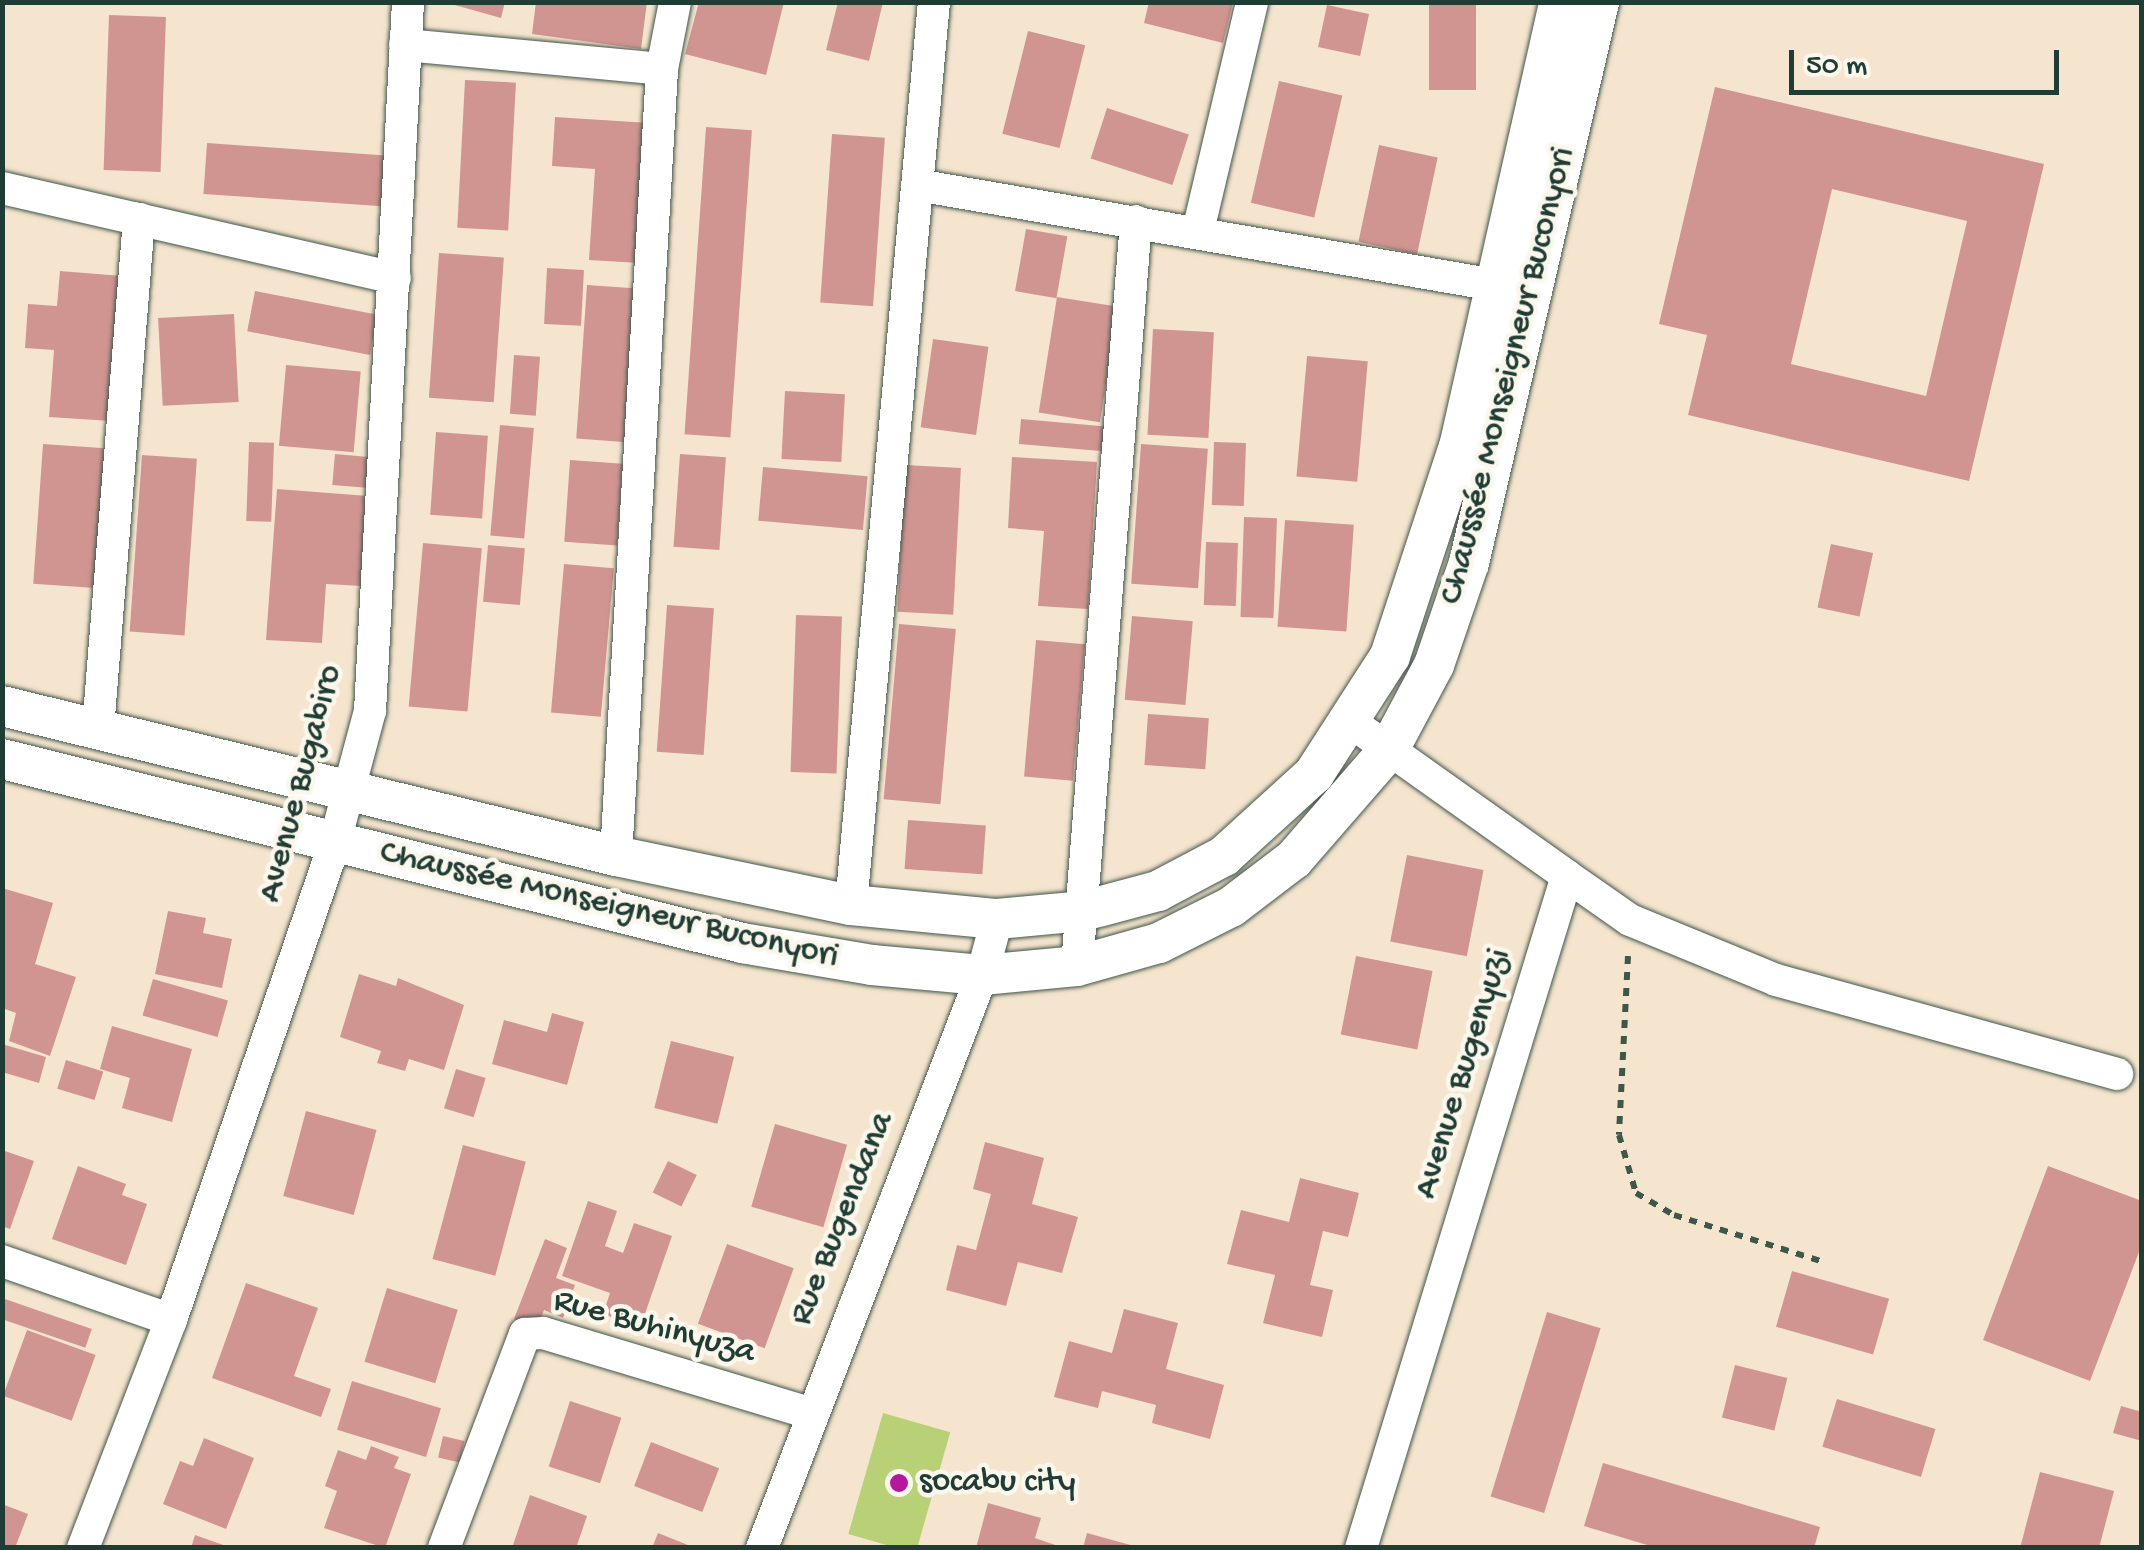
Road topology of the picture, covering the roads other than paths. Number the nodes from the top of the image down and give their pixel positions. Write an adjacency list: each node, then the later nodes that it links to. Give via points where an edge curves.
1 (408, 2): 7 (street, Avenue Bugabiro)
2 (674, 2): 8 (street)
3 (934, 2): 9 (street)
4 (1252, 2): 13 (street)
5 (1559, 2): 15 (street, Chaussée Monseigneur Buconyori)
6 (1600, 2): 15 (street, Chaussée Monseigneur Buconyori)
7 (406, 45): 8 (street); 14 (street, Avenue Bugabiro)
8 (662, 69): 23 (street)
9 (917, 185): 12 (street); 25 (street)
10 (2, 188): 11 (street)
11 (140, 219): 14 (street); 18 (street)
12 (1136, 221): 13 (street); 26 (street)
13 (1198, 231): 15 (street)
14 (395, 278): 21 (street, Avenue Bugabiro, via 378,639 370,710)
15 (1514, 288): 17 (street, Chaussée Monseigneur Buconyori, via 1390,656); 19 (street, Chaussée Monseigneur Buconyori, via 1469,563 1434,665)
16 (2, 706): 18 (street, Chaussée Monseigneur Buconyori)
17 (1352, 723): 19 (street); 26 (street, Chaussée Monseigneur Buconyori, via 1314,774 1224,856 1158,891)
18 (98, 730): 21 (street, Chaussée Monseigneur Buconyori)
19 (1388, 751): 24 (street); 28 (street, Chaussée Monseigneur Buconyori, via 1294,859 1231,907 1159,943)
20 (2, 759): 22 (street, Chaussée Monseigneur Buconyori)
21 (348, 792): 22 (street, Avenue Bugabiro); 23 (street, Chaussée Monseigneur Buconyori)
22 (334, 844): 29 (street, Chaussée Monseigneur Buconyori, via 742,943); 32 (street, Avenue Bugabiro)
23 (616, 856): 25 (street, Chaussée Monseigneur Buconyori)
24 (1567, 876): 30 (street, via 1630,920 1776,980); 37 (street, Avenue Bugenyuzi)
25 (851, 905): 27 (street, Chaussée Monseigneur Buconyori)
26 (1083, 912): 27 (street, Chaussée Monseigneur Buconyori); 28 (street)
27 (997, 919): 29 (street, Rue Bugendana)
28 (1076, 966): 29 (street, Chaussée Monseigneur Buconyori)
29 (982, 975): 33 (street, Rue Bugendana)
30 (2117, 1074)
31 (2, 1261): 32 (street)
32 (172, 1320): 34 (street, Avenue Bugabiro)
33 (809, 1413): 35 (street, Rue Buhinyuza, via 543,1333 525,1334); 36 (street, Rue Bugendana)
34 (83, 1548)
35 (444, 1548)
36 (762, 1548)
37 (1361, 1548)

